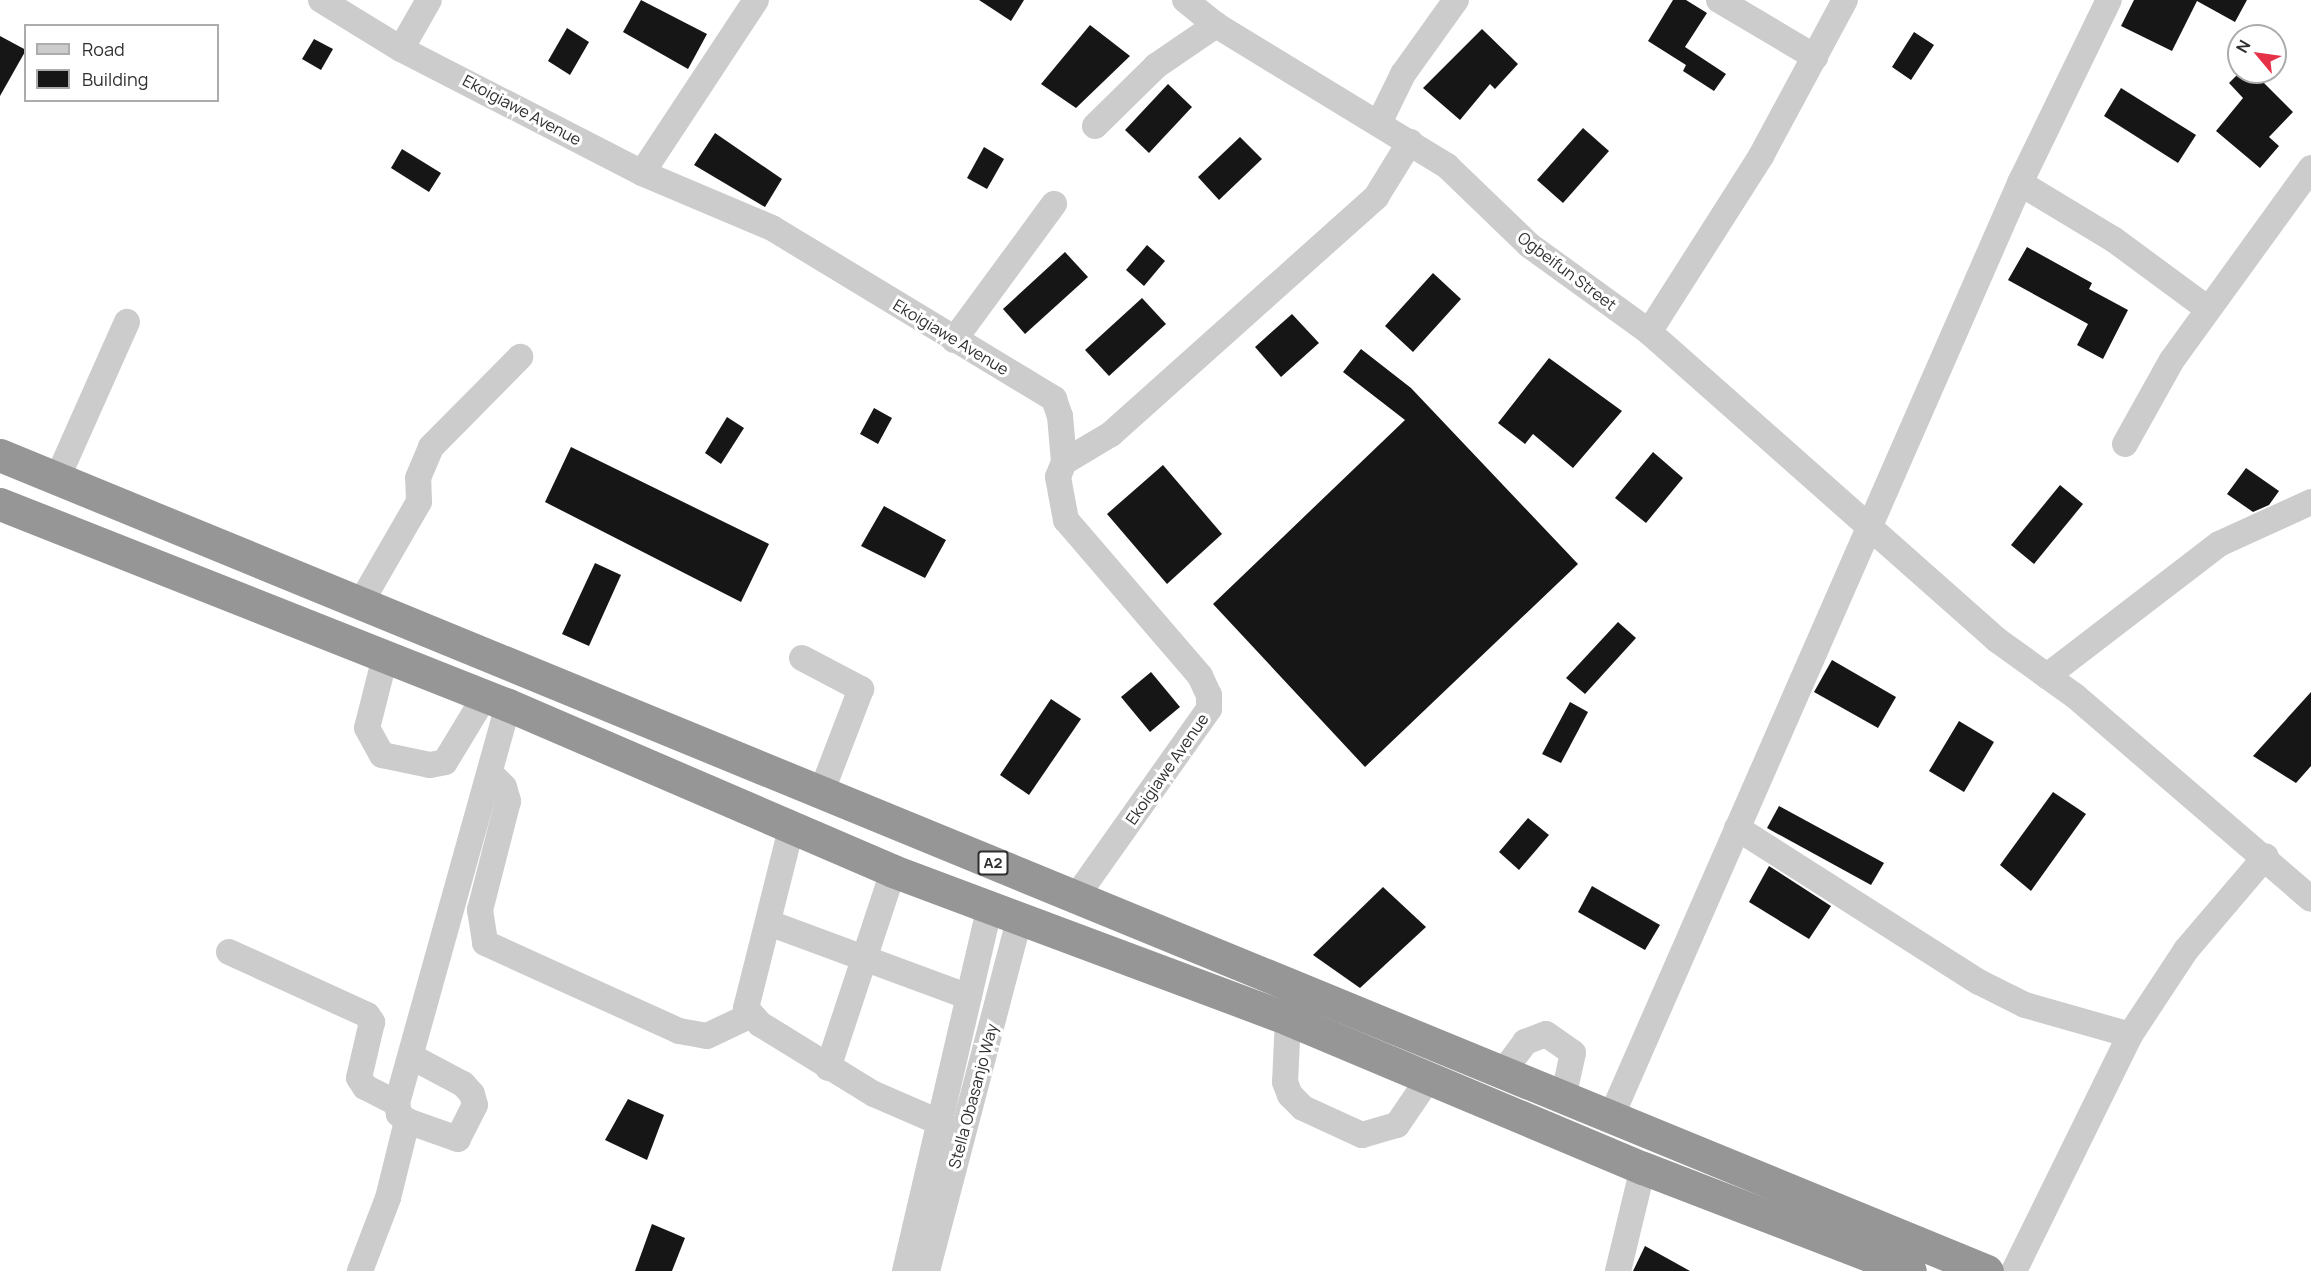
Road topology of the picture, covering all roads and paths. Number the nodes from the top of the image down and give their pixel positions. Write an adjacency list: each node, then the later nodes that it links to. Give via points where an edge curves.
1 (321, 0): 10 (street, Ekoigiawe Avenue)
2 (429, 0): 10 (street)
3 (756, 0): 16 (street)
4 (1185, 0): 9 (street, Ogbeifun Street)
5 (1456, 0): 12 (street, via 1403,74)
6 (1719, 0): 11 (street)
7 (1845, 0): 11 (street)
8 (2109, 0): 17 (street)
9 (1216, 25): 12 (street, Ogbeifun Street); 13 (street, via 1156,66)
10 (401, 49): 16 (street, Ekoigiawe Avenue)
11 (1815, 57): 21 (street, via 1761,156)
12 (1379, 123): 14 (street, Ogbeifun Street)
13 (1095, 126)
14 (1410, 142): 21 (street, Ogbeifun Street, via 1447,166 1529,245); 26 (street, via 1376,197 1112,434)
15 (2311, 168): 19 (street)
16 (642, 173): 22 (street, Ekoigiawe Avenue, via 772,228)
17 (2020, 183): 19 (street, via 2104,233); 30 (street)
18 (1054, 204): 22 (street)
19 (2208, 309): 24 (street, via 2172,360)
20 (127, 322): 27 (street)
21 (1649, 332): 30 (street, Ogbeifun Street)
22 (954, 340): 26 (street, Ekoigiawe Avenue, via 1054,399 1060,416)
23 (520, 357): 31 (street, via 431,447 418,478 419,502)
24 (2125, 444)
25 (0, 455): 27 (highway, A2)
26 (1064, 462): 42 (street, Ekoigiawe Avenue, via 1058,477 1066,520 1200,676 1209,695 1209,709)
27 (57, 479): 31 (highway, A2)
28 (2311, 502): 34 (street, via 2219,544)
29 (0, 504): 32 (highway)
30 (1869, 528): 34 (street, Ogbeifun Street, via 1997,640); 38 (street)
31 (360, 604): 37 (highway, A2)
32 (385, 657): 35 (highway); 35 (street, via 367,728 382,755 430,765 445,762)
33 (802, 658): 37 (street, via 861,689)
34 (2047, 676): 40 (street, Ogbeifun Street)
35 (497, 700): 36 (street); 39 (highway)
36 (491, 774): 50 (street, via 504,787 507,801 480,910 485,942 679,1031 707,1036); 53 (street)
37 (821, 793): 42 (highway, A2)
38 (1737, 828): 52 (street, via 1988,986 2025,1005); 59 (street)
39 (791, 829): 41 (highway); 46 (street)
40 (2266, 856): 43 (street, Ogbeifun Street); 52 (street, via 2186,950)
41 (893, 871): 44 (highway); 48 (street)
42 (1076, 897): 55 (highway, A2)
43 (2311, 898)
44 (989, 910): 45 (highway); 49 (street)
45 (1019, 921): 51 (highway); 64 (street, Stella Obasanjo Way)
46 (769, 923): 48 (street); 50 (street, via 747,996)
47 (229, 952): 58 (street, via 367,1015 372,1022 359,1078 365,1087)
48 (867, 959): 49 (street); 54 (street)
49 (969, 997): 60 (street)
50 (751, 1015): 54 (street)
51 (1288, 1019): 56 (highway); 56 (street, via 1285,1082 1290,1095 1303,1108 1362,1135 1397,1125)
52 (2130, 1035): 68 (street)
53 (412, 1057): 58 (street); 58 (street, via 463,1084 475,1105 458,1139)
54 (828, 1068): 60 (street, via 874,1095)
55 (1502, 1073): 57 (highway, A2); 57 (street, via 1525,1042 1546,1035 1572,1053)
56 (1429, 1078): 61 (highway)
57 (1563, 1098): 59 (highway, A2)
58 (402, 1112): 62 (street, via 388,1198)
59 (1611, 1118): 67 (highway, A2)
60 (941, 1123): 63 (street)
61 (1642, 1168): 65 (street); 66 (highway)
62 (360, 1271)
63 (905, 1271)
64 (927, 1271)
65 (1618, 1271)
66 (1910, 1271)
67 (1987, 1271)
68 (2014, 1271)

